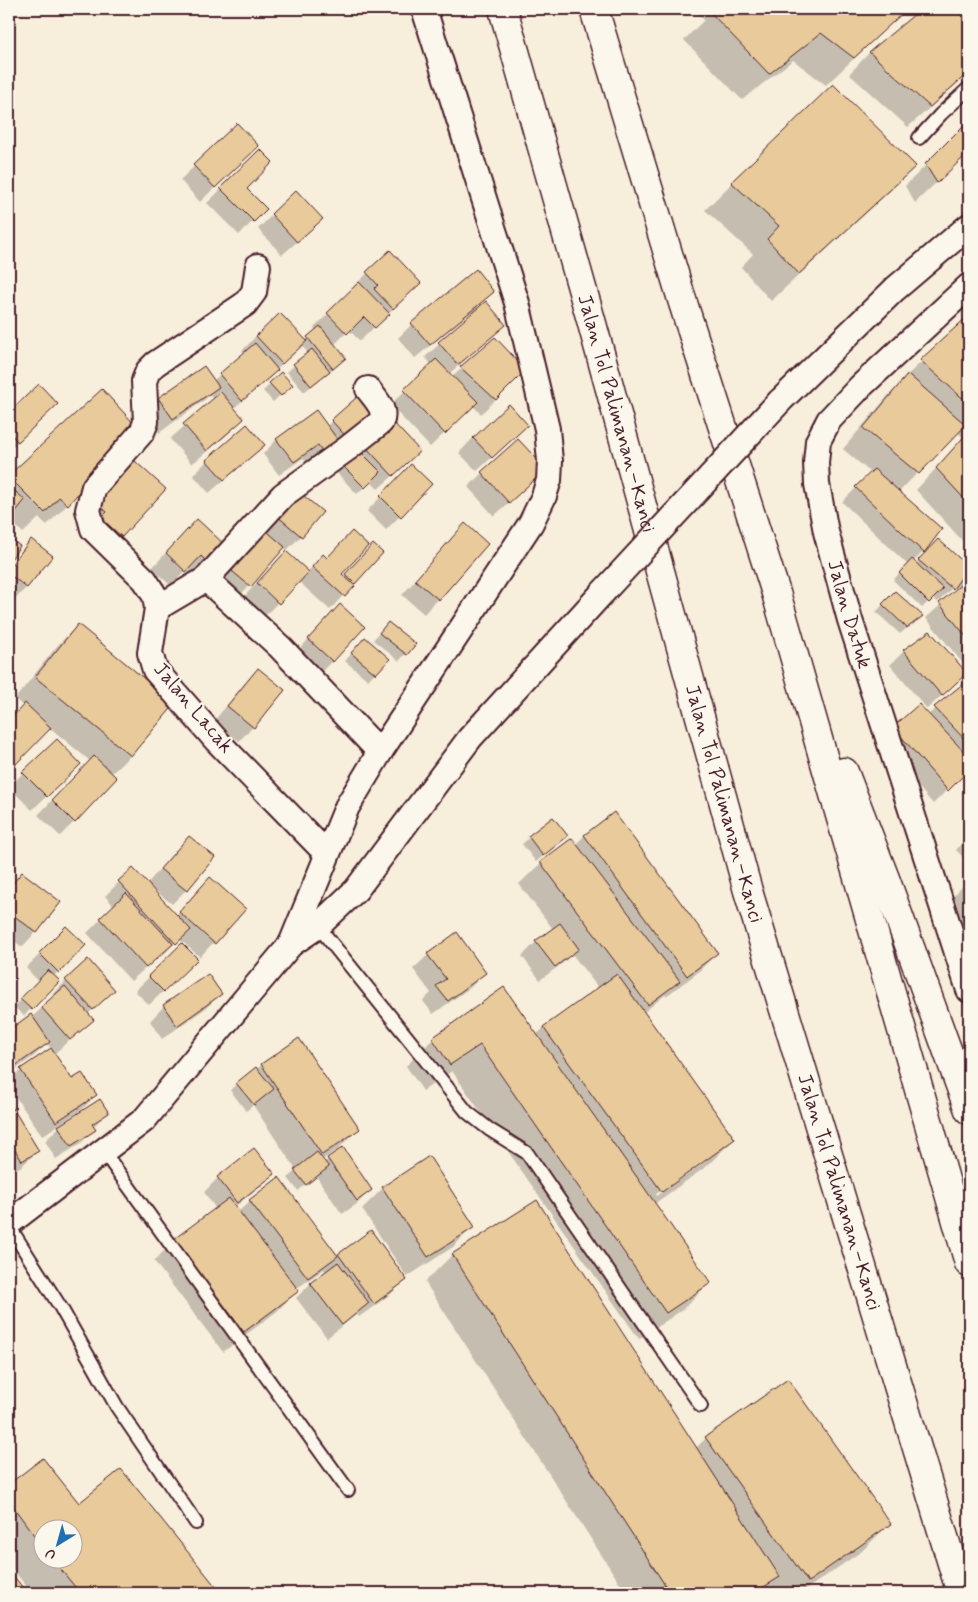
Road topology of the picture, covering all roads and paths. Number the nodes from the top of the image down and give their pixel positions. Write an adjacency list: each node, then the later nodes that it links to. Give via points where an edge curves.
1 (424, 9): 13 (street, via 518,304 547,429 549,480 531,523)
2 (503, 9): 25 (highway, Jalan Tol Palimanan–Kanci, via 748,892)
3 (594, 9): 11 (highway, via 683,303)
4 (969, 88): 5 (lane)
5 (919, 138)
6 (969, 226): 15 (street, bridge, via 895,289 780,401 470,738 356,890)
7 (258, 266): 12 (street, Jalan Lacak, via 254,292 245,304 148,371 144,380 146,422 142,432 94,487 88,510 93,529 145,580 155,596)
8 (969, 286): 17 (street, Jalan Datuk, via 828,420 818,441 816,463 826,532 850,620)
9 (368, 388): 10 (street, via 383,410 381,422 283,495)
10 (206, 579): 12 (street); 13 (street, via 280,647)
11 (776, 593): 18 (highway, via 886,880); 21 (highway)
12 (157, 608): 14 (street, Jalan Lacak, via 150,653 155,670 217,740)
13 (380, 752): 14 (street, via 347,807)
14 (327, 854): 16 (street)
15 (318, 926): 16 (street); 22 (lane, via 467,1112 528,1154)
16 (291, 944): 19 (street, via 144,1120)
17 (969, 990)
18 (969, 1110)
19 (103, 1152): 20 (street); 23 (lane)
20 (9, 1224): 24 (lane, via 117,1407)
21 (969, 1263)
22 (701, 1406)
23 (348, 1490)
24 (196, 1523)
25 (961, 1593)

